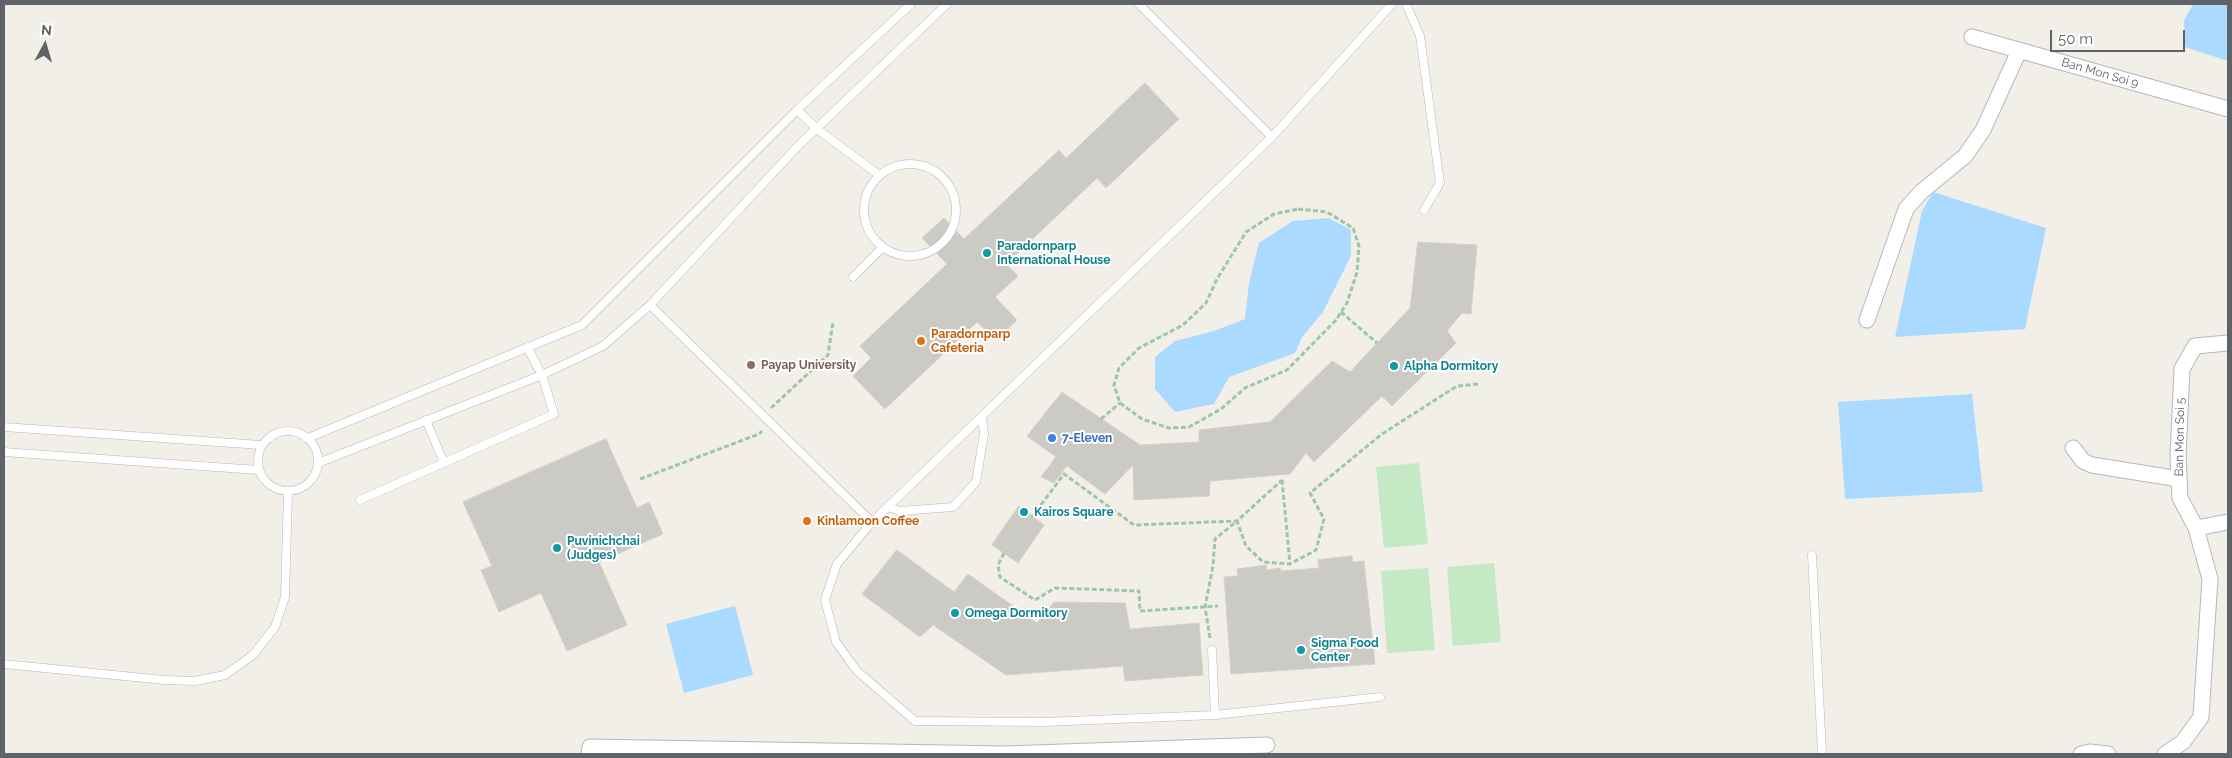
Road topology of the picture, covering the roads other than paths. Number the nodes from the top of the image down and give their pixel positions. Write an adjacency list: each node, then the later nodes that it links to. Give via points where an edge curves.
1 (911, 4): 9 (lane)
2 (947, 4): 10 (lane)
3 (1139, 4): 11 (lane)
4 (1392, 4): 11 (lane)
5 (1406, 4): 13 (lane, via 1420,36 1440,183)
6 (1972, 38): 7 (street, Ban Mon Soi 9)
7 (2019, 51): 8 (street, Ban Mon Soi 9); 17 (street, via 1983,130 1965,156 1921,192 1906,209)
8 (2228, 109)
9 (797, 110): 10 (lane); 19 (lane, via 582,325)
10 (817, 129): 12 (lane); 16 (lane)
11 (1272, 137): 21 (lane)
12 (879, 175): 14 (lane, via 865,198 864,212 873,237); 14 (lane, via 908,163 924,165 950,184 956,199 952,230 929,252 914,256 897,254)
13 (1424, 210)
14 (883, 247): 15 (lane)
15 (853, 277)
16 (650, 305): 20 (lane, via 603,346); 35 (lane)
17 (1867, 320)
18 (2228, 343): 31 (street, Ban Mon Soi 5, via 2195,346 2182,368)
19 (527, 347): 20 (lane); 24 (lane)
20 (542, 375): 22 (lane); 29 (lane, via 554,414)
21 (982, 417): 34 (lane); 34 (lane, via 984,434 976,482 953,507 900,511)
22 (426, 420): 28 (lane); 29 (lane)
23 (4, 427): 25 (lane)
24 (308, 438): 25 (lane, via 298,432 284,430 272,434); 28 (lane, via 314,445)
25 (261, 445): 30 (lane)
26 (2072, 448): 31 (street, via 2083,461 2092,465)
27 (4, 452): 30 (lane)
28 (318, 463): 32 (lane, via 315,475 306,486)
29 (444, 463): 33 (lane)
30 (258, 470): 32 (lane, via 270,486)
31 (2179, 479): 37 (street, Ban Mon Soi 5, via 2180,498)
32 (288, 491): 40 (lane, via 286,597 275,627 253,655 225,675 195,681 164,680)
33 (360, 500)
34 (888, 507): 35 (lane)
35 (872, 522): 42 (lane, via 837,564 825,600 836,642 857,671 915,721 1044,722)
36 (2228, 522): 37 (street)
37 (2196, 528): 49 (street, Ban Mon Soi 5, via 2210,579 2201,717 2183,742)
38 (1812, 555): 46 (lane)
39 (1212, 650): 42 (lane)
40 (4, 664)
41 (1380, 697): 42 (lane)
42 (1214, 716)
43 (1267, 745): 45 (street)
44 (589, 754): 45 (street, via 590,746)
45 (1004, 754)
46 (1822, 754)
47 (2081, 754): 48 (street)
48 (2108, 754)
49 (2165, 754)

